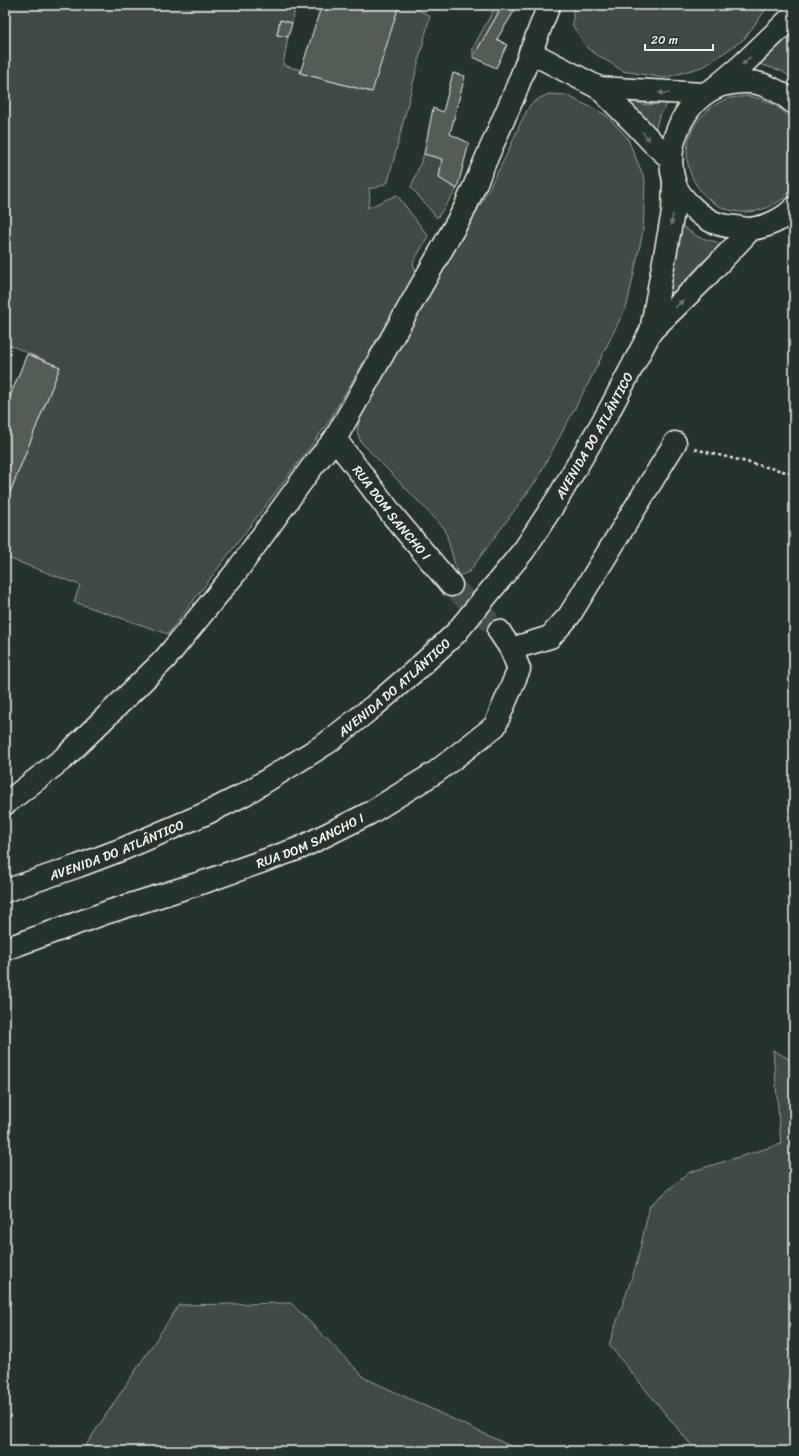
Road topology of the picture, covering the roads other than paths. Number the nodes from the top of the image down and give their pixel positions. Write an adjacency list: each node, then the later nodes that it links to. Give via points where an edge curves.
1 (549, 5): 3 (main road)
2 (794, 15): 5 (main road, one-way to 5, via 742,65)
3 (530, 52): 4 (main road); 14 (main road, via 464,210)
4 (599, 88): 5 (main road, one-way to 4); 7 (main road, one-way to 7)
5 (710, 90): 6 (main road, via 745,81 783,94); 7 (main road, via 694,102 682,119)
6 (794, 103)
7 (671, 159): 8 (main road)
8 (674, 181): 12 (main road, via 681,195 706,219 726,227); 13 (main road, one-way to 13, via 673,212)
9 (794, 208): 10 (main road)
10 (773, 223): 11 (main road); 12 (main road)
11 (794, 223)
12 (751, 229): 13 (main road, one-way to 12)
13 (651, 331): 20 (main road, AVENIDA DO ATLÂNTICO, via 609,411 524,550 455,634 406,679 326,743 245,794 123,849)
14 (335, 439): 16 (main road, RUA DOM SANCHO I, via 394,517); 19 (main road, via 236,572 165,658 64,758)
15 (675, 443): 18 (main road, via 569,616 550,637)
16 (451, 585)
17 (499, 631): 18 (main road, RUA DOM SANCHO I)
18 (511, 650): 21 (main road, RUA DOM SANCHO I, via 519,669 495,726 436,772 370,813 300,848)
19 (5, 804)
20 (5, 891)
21 (5, 949)

